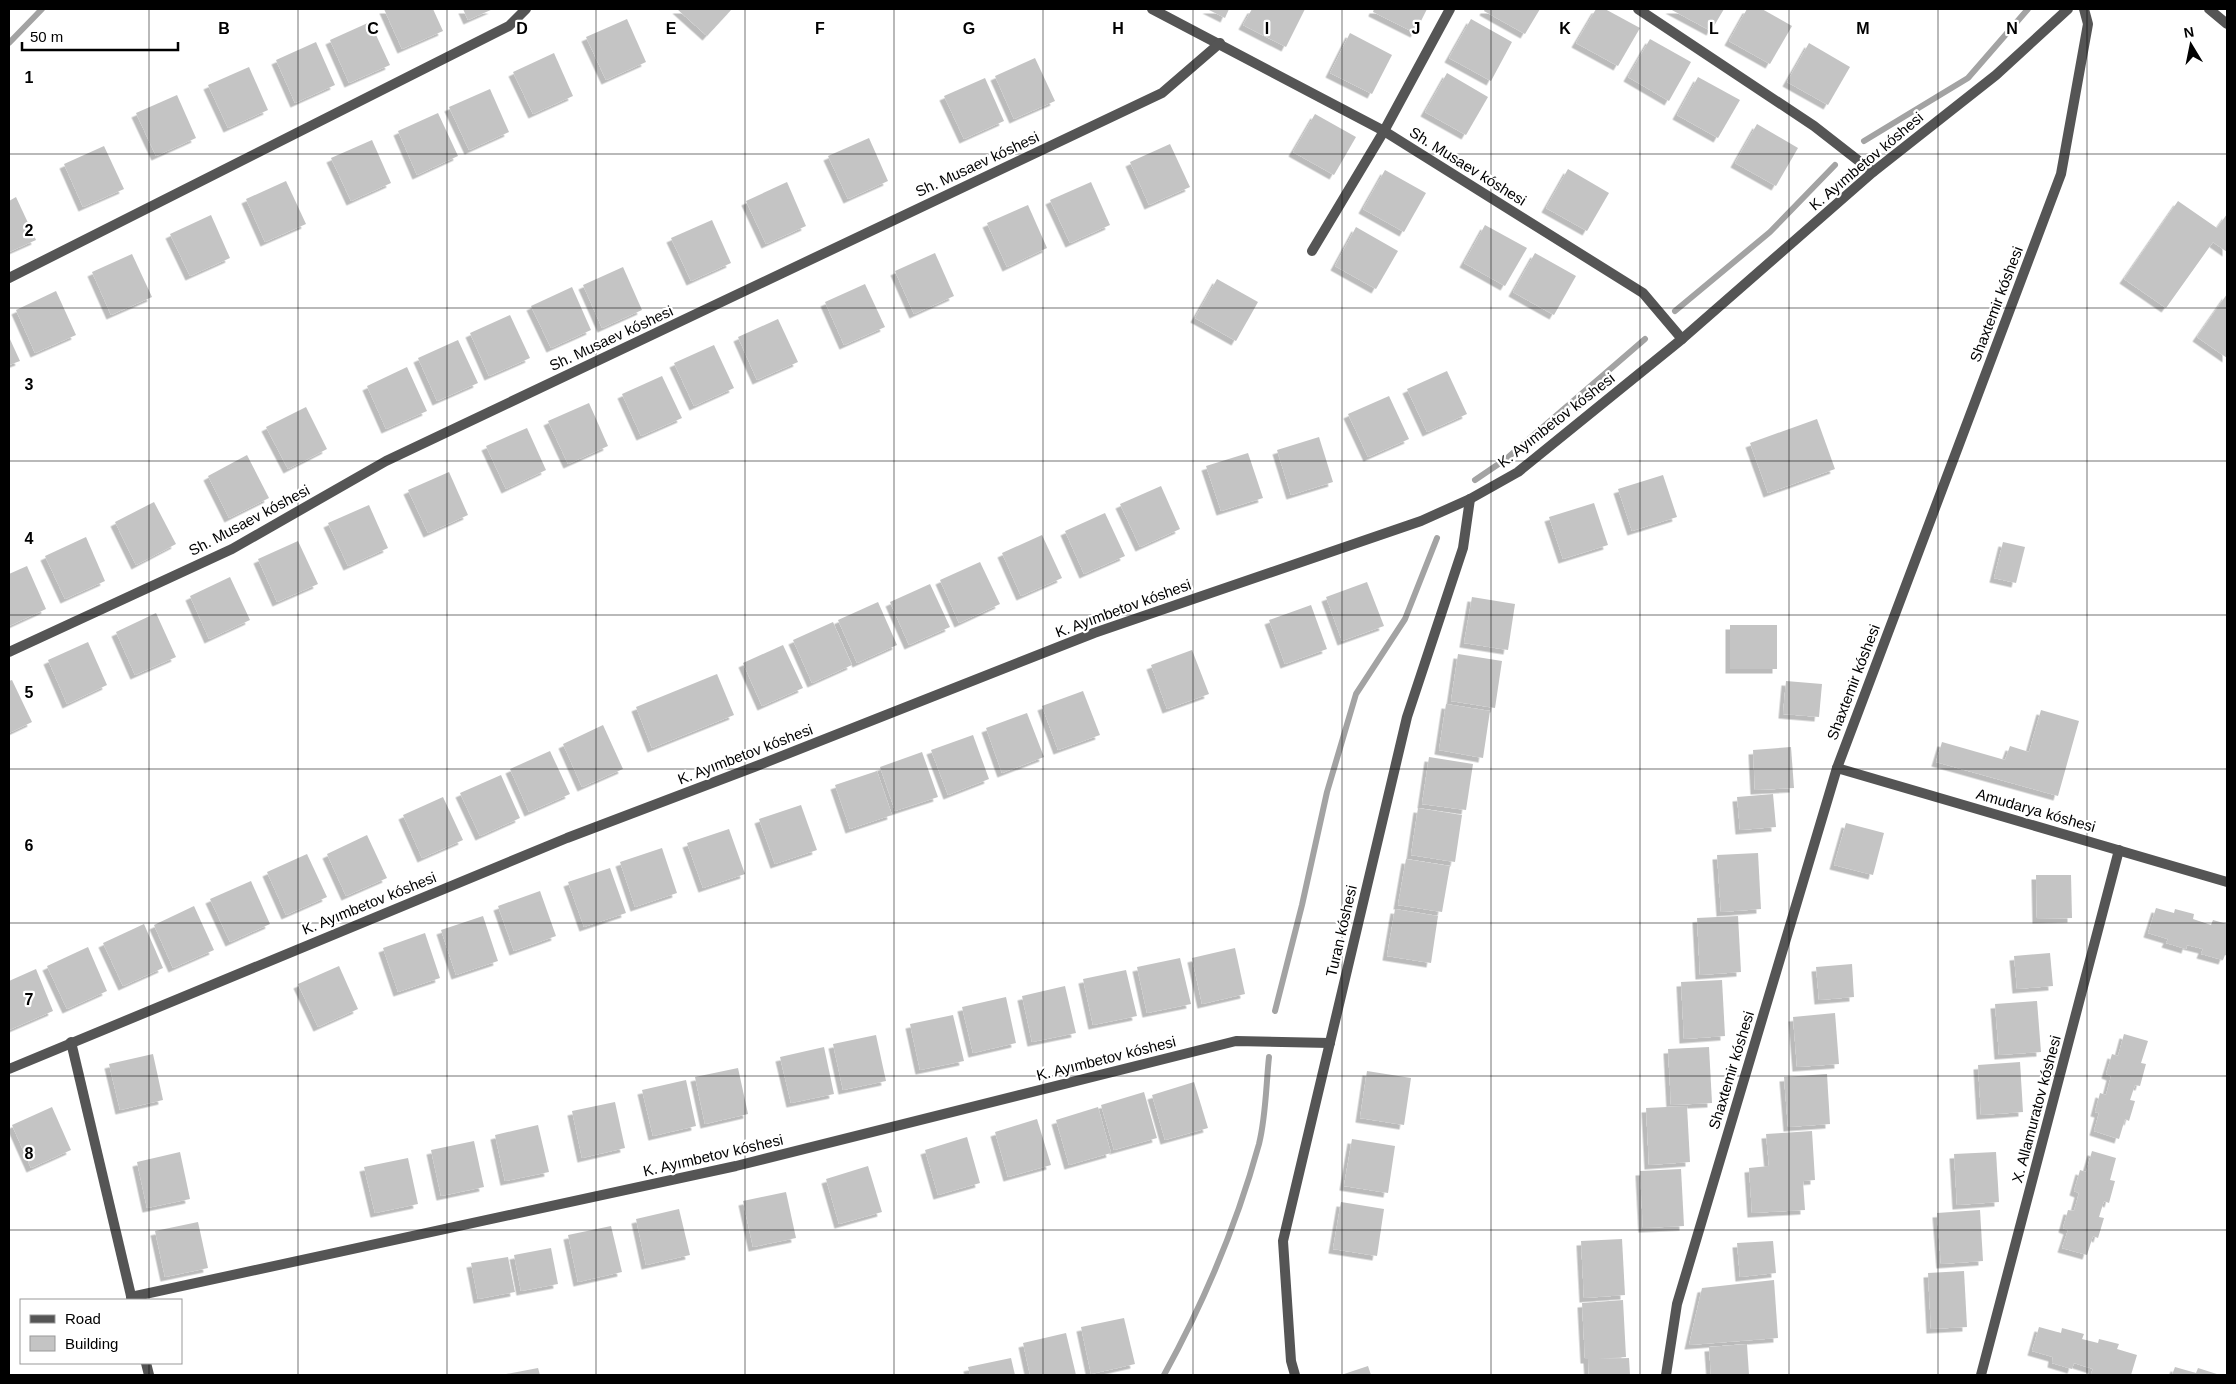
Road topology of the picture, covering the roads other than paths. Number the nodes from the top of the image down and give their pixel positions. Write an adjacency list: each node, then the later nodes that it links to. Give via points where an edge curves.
1 (526, 9): 13 (street, via 509,26)
2 (1152, 9): 9 (street, Sh. Musaev kóshesi)
3 (1450, 9): 10 (street)
4 (1638, 9): 11 (street, via 1814,126)
5 (2068, 9): 11 (street, K. Ayımbetov kóshesi, via 1996,75)
6 (2084, 9): 17 (street, Shaxtemir kóshesi, via 2088,24 2061,174)
7 (2209, 9): 8 (street)
8 (2227, 24)
9 (1220, 44): 10 (street, Sh. Musaev kóshesi); 16 (street, Sh. Musaev kóshesi, via 1162,93 395,457 232,550)
10 (1384, 131): 12 (street); 14 (street, Sh. Musaev kóshesi, via 1643,293)
11 (1873, 172): 14 (street, K. Ayımbetov kóshesi)
12 (1312, 252)
13 (9, 278)
14 (1682, 339): 15 (street, K. Ayımbetov kóshesi, via 1518,472)
15 (1470, 499): 20 (street, K. Ayımbetov kóshesi, via 1421,521 1094,633 567,838); 21 (street, Turan kóshesi, via 1463,548 1407,717)
16 (9, 652)
17 (1837, 768): 18 (street, Amudarya kóshesi); 25 (street, Shaxtemir kóshesi, via 1677,1304)
18 (2119, 850): 19 (street, Amudarya kóshesi); 26 (street, X. Allamuratov kóshesi)
19 (2227, 882)
20 (71, 1042): 22 (street, K. Ayımbetov kóshesi); 23 (street, K. Ayımbetov kóshesi)
21 (1330, 1043): 23 (street, K. Ayımbetov kóshesi, via 1236,1041 736,1166); 24 (street, Turan kóshesi, via 1283,1241 1291,1361)
22 (9, 1068)
23 (132, 1298)
24 (1295, 1375)
25 (1666, 1375)
26 (1982, 1375)

